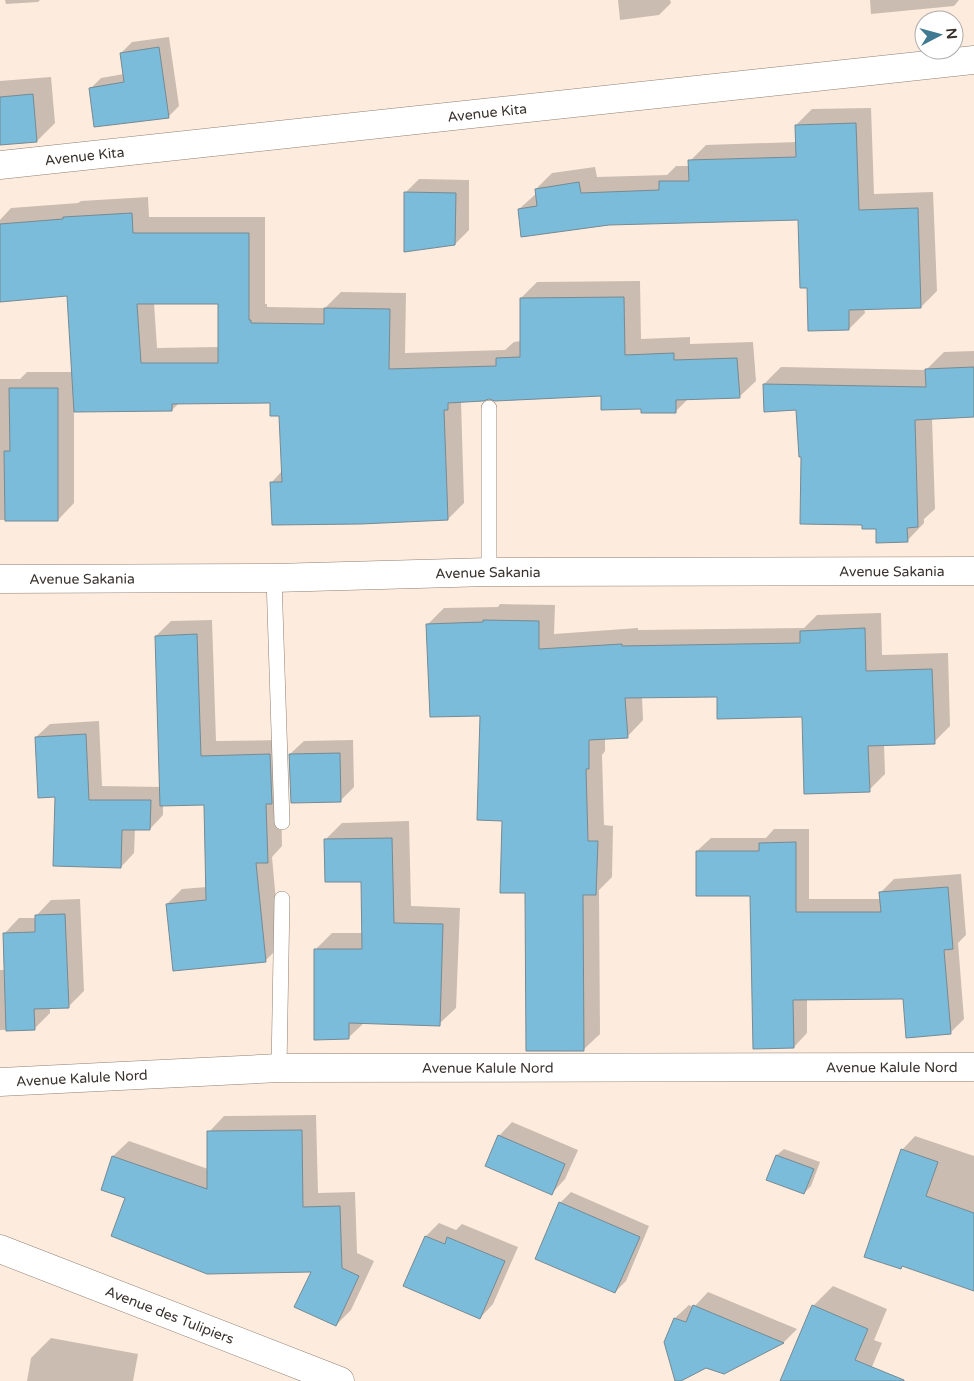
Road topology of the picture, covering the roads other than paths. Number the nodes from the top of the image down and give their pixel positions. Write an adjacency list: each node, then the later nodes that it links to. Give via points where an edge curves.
1 (974, 60): 2 (street, Avenue Kita)
2 (0, 165)
3 (489, 408): 4 (lane)
4 (489, 572): 5 (street, Avenue Sakania); 6 (street, Avenue Sakania)
5 (974, 572)
6 (274, 578): 7 (street, Avenue Sakania); 8 (lane)
7 (0, 579)
8 (282, 822)
9 (282, 899): 10 (lane)
10 (279, 1068): 11 (street, Avenue Kalule Nord); 12 (street, Avenue Kalule Nord)
11 (974, 1068)
12 (0, 1082)
13 (0, 1249): 14 (street, Avenue des Tulipiers)
14 (340, 1381)

